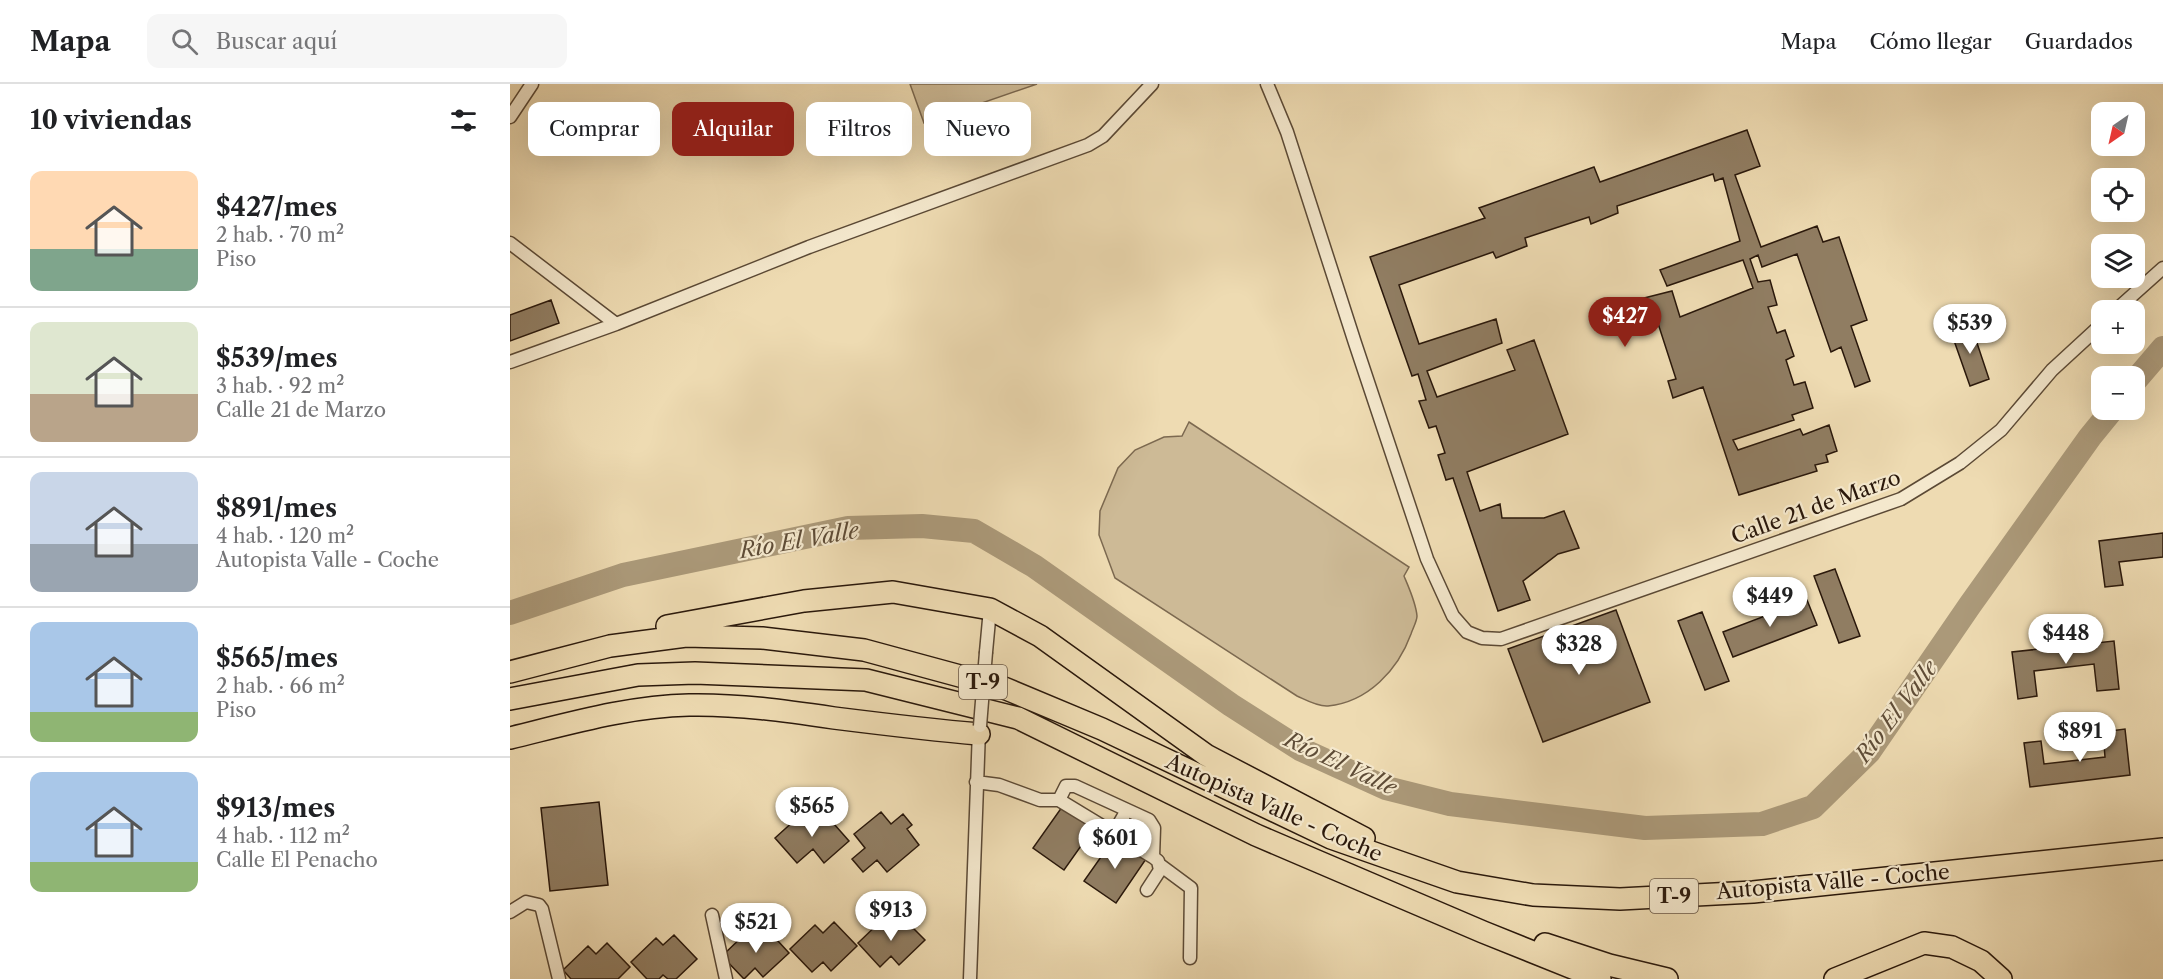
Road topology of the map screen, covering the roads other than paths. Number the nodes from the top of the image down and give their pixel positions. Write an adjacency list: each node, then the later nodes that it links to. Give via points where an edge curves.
1 (532, 84): 4 (street)
2 (1152, 84): 8 (street, via 1102,136 1088,145 809,247)
3 (1267, 84): 9 (street, Calle 21 de Marzo, via 1287,132 1427,559 1452,616 1467,632 1482,639 1501,639 1901,499 1960,463 2001,430 2052,370)
4 (510, 117)
5 (510, 243): 8 (street)
6 (2163, 268): 7 (street)
7 (2127, 300)
8 (616, 324): 10 (street)
9 (2091, 334)
10 (510, 362)
11 (990, 609): 12 (highway, T-9, via 893,592 804,601 636,632 545,654); 14 (street, bridge); 22 (highway, via 1040,636 1206,755)
12 (510, 670): 22 (highway, Autopista Valle - Coche / T-9, via 610,646 686,636 762,638 864,650 1004,688 1102,729 1331,838)
13 (510, 699): 26 (highway, Autopista Valle - Coche / T-9, via 638,675 695,673 866,680 1018,718 1256,835)
14 (979, 730): 15 (highway, via 767,708 688,705 589,719); 16 (street)
15 (510, 738)
16 (976, 782): 17 (street, via 999,784 1040,800); 30 (street)
17 (1059, 800): 18 (street, via 1066,786 1075,786); 19 (street)
18 (1127, 810): 19 (street); 21 (street, via 1153,824)
19 (1114, 833): 21 (street)
20 (2163, 849): 22 (highway, Autopista Valle - Coche / T-9, via 1754,892 1620,899 1533,895 1457,882)
21 (1156, 861): 23 (street, via 1160,870); 27 (street, via 1191,888)
22 (1425, 872)
23 (1147, 890)
24 (510, 912): 28 (street, via 526,902 539,904)
25 (712, 915): 29 (street)
26 (1483, 932): 31 (highway, Autopista Valle - Coche); 32 (highway, via 1508,932 1609,965)
27 (1190, 958)
28 (559, 979)
29 (726, 979)
30 (970, 979)
31 (1600, 979)
32 (1667, 979)
33 (1835, 979): 34 (highway, via 1924,943 1952,947 1981,961)
34 (2001, 979)

